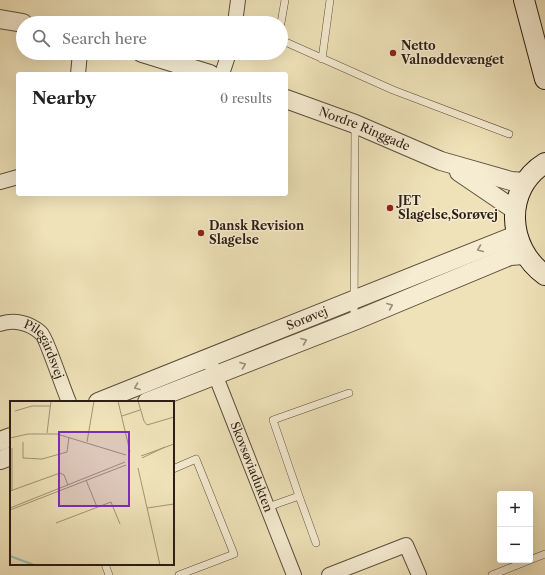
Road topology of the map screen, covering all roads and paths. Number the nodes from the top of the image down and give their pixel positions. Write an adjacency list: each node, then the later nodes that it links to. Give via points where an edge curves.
1 (238, 0): 5 (street)
2 (284, 0): 6 (lane)
3 (330, 0): 10 (lane)
4 (524, 0): 17 (main road)
5 (236, 16)
6 (282, 16)
7 (0, 19): 8 (street)
8 (16, 22)
9 (288, 43): 10 (lane)
10 (322, 59): 20 (lane, via 393,90)
11 (79, 60): 14 (street)
12 (165, 60): 15 (street)
13 (227, 60): 16 (street)
14 (78, 72)
15 (204, 72)
16 (223, 72)
17 (545, 79)
18 (288, 100): 19 (street, Nordre Ringgade)
19 (354, 124): 21 (street, Nordre Ringgade); 30 (lane)
20 (509, 134)
21 (441, 161): 25 (street, Nordre Ringgade, via 511,181); 26 (street, Nordre Ringgade)
22 (545, 163): 25 (main road)
23 (16, 178): 24 (street)
24 (0, 182)
25 (525, 182): 26 (main road, via 518,195)
26 (515, 210): 27 (main road)
27 (516, 235): 28 (main road); 30 (street, Sorøvej, one-way to 30)
28 (524, 255): 29 (main road); 31 (street, Sorøvej, one-way to 28, via 510,256)
29 (545, 275)
30 (354, 301): 31 (lane); 33 (street, Sorøvej)
31 (354, 321): 34 (street, Sorøvej, one-way to 31)
32 (0, 324): 36 (street, Pilegårdsvej, via 8,321 26,323 42,333)
33 (209, 359): 34 (street, Skovsøviadukten); 37 (street, Sorøvej, one-way to 37)
34 (215, 376): 38 (street, Sorøvej); 45 (street, Skovsøviadukten)
35 (350, 393): 44 (lane, via 273,420)
36 (69, 401)
37 (101, 401)
38 (150, 401)
39 (10, 437): 40 (street)
40 (0, 441)
41 (10, 456): 42 (street)
42 (0, 460)
43 (174, 468): 50 (lane, via 196,459 234,554)
44 (299, 496): 45 (lane); 46 (lane)
45 (268, 507): 51 (street, Skovsøviadukten)
46 (316, 543)
47 (545, 554): 54 (lane)
48 (105, 565): 49 (lane)
49 (109, 575)
50 (179, 575)
51 (294, 575)
52 (329, 575): 53 (street, via 406,545)
53 (419, 575)
54 (492, 575)

